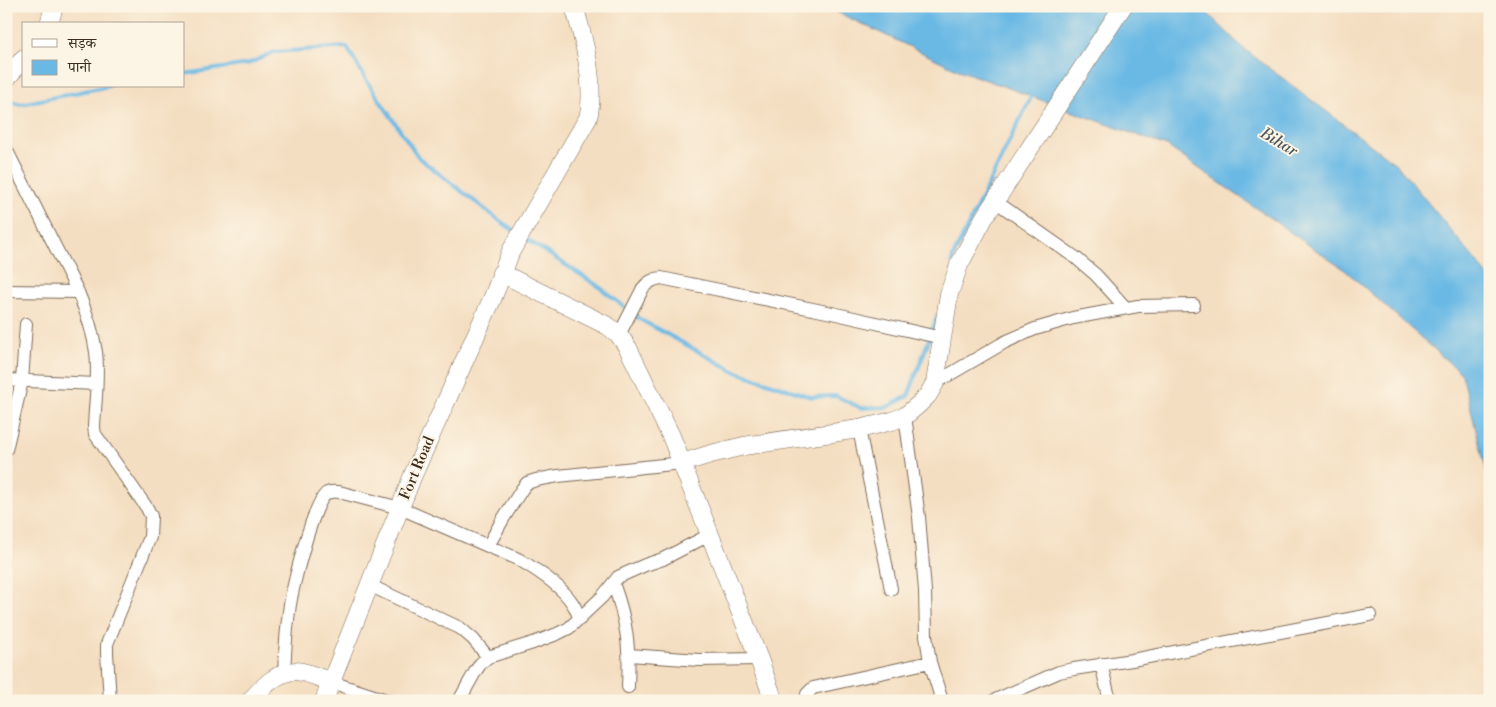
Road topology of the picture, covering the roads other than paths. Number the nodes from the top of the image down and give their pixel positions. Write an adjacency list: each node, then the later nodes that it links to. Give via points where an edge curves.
1 (54, 6): 4 (street)
2 (574, 6): 9 (street, Fort Road, via 583,35 591,87 588,118 520,234)
3 (1123, 6): 8 (street)
4 (50, 22)
5 (22, 60): 6 (street)
6 (6, 79)
7 (6, 149): 11 (street)
8 (995, 201): 13 (street, via 1076,258); 16 (street, via 959,264 949,294)
9 (502, 273): 15 (street, via 593,318); 25 (street, Fort Road)
10 (6, 290): 11 (street)
11 (78, 292): 20 (street, via 96,352)
12 (1194, 305): 13 (street)
13 (1125, 307): 19 (street, via 1035,329 1005,342)
14 (26, 324): 18 (street)
15 (619, 335): 16 (street, via 643,288 661,278); 24 (street)
16 (942, 338): 19 (street)
17 (6, 380): 18 (street)
18 (22, 381): 20 (street); 23 (street)
19 (935, 382): 21 (street, via 928,395)
20 (96, 384): 41 (street, via 94,434 151,516 150,537 107,644)
21 (905, 416): 22 (street); 36 (street, via 919,516)
22 (859, 429): 24 (street, via 744,446); 30 (street)
23 (6, 450)
24 (682, 463): 26 (street); 27 (street, via 558,476 527,483)
25 (400, 508): 27 (street); 29 (street, Fort Road); 38 (street, via 339,492 326,494 318,506 294,581)
26 (711, 534): 28 (street, via 663,559 618,577); 35 (street)
27 (488, 546): 32 (street, via 536,570 563,592)
28 (613, 583): 32 (street); 33 (street, via 625,624)
29 (369, 586): 34 (street, via 460,628); 39 (street, Fort Road)
30 (891, 589)
31 (1370, 614): 37 (street)
32 (580, 619): 34 (street, via 558,634)
33 (629, 655): 35 (street, via 699,660); 40 (street)
34 (488, 657): 45 (street, via 475,672)
35 (759, 659): 46 (street)
36 (930, 662): 47 (street, via 813,688 807,694); 48 (street)
37 (1101, 664): 49 (street, via 1059,672); 50 (street)
38 (284, 673): 39 (street, via 296,671); 42 (street)
39 (331, 682): 43 (street, Fort Road); 44 (street)
40 (628, 687)
41 (110, 701)
42 (250, 701)
43 (324, 701)
44 (389, 701)
45 (459, 701)
46 (774, 701)
47 (807, 701)
48 (942, 701)
49 (993, 701)
50 (1110, 701)

